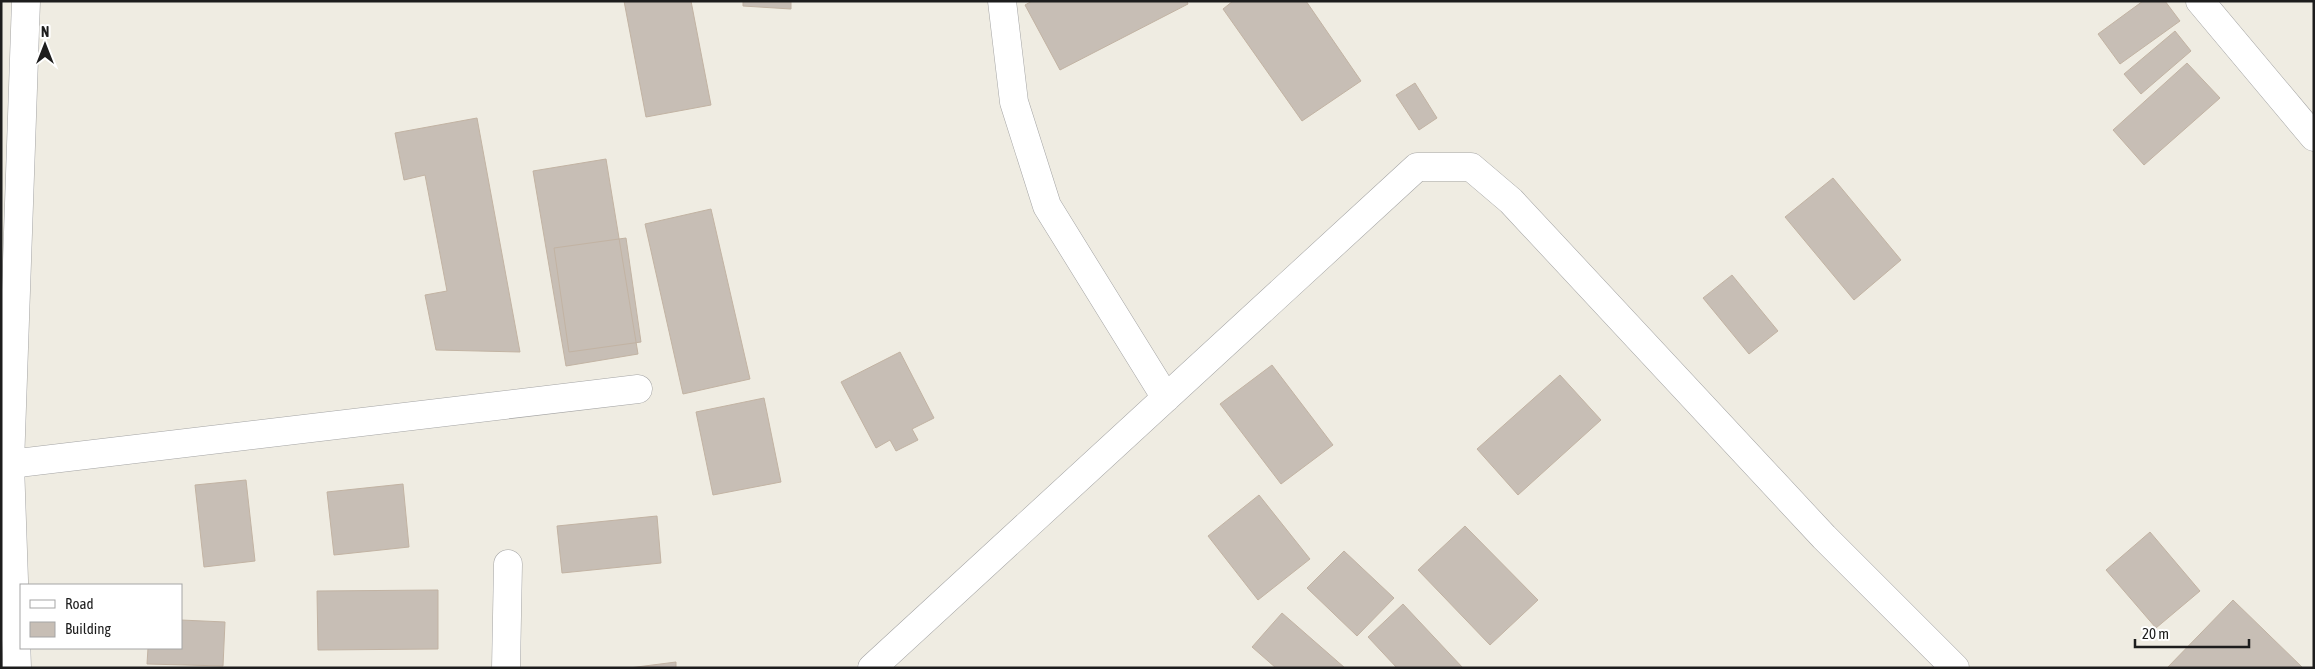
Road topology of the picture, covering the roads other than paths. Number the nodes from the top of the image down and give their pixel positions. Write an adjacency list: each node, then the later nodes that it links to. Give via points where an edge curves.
1 (26, 1): 7 (street)
2 (1002, 1): 6 (street, via 1014,102 1047,206)
3 (2200, 1): 4 (street)
4 (2314, 137)
5 (638, 389): 7 (street)
6 (1166, 398): 11 (street); 12 (street, via 1417,167 1471,167 1511,200 1824,538)
7 (10, 464): 9 (street)
8 (508, 564): 10 (street)
9 (17, 668)
10 (506, 668)
11 (872, 668)
12 (1955, 668)

